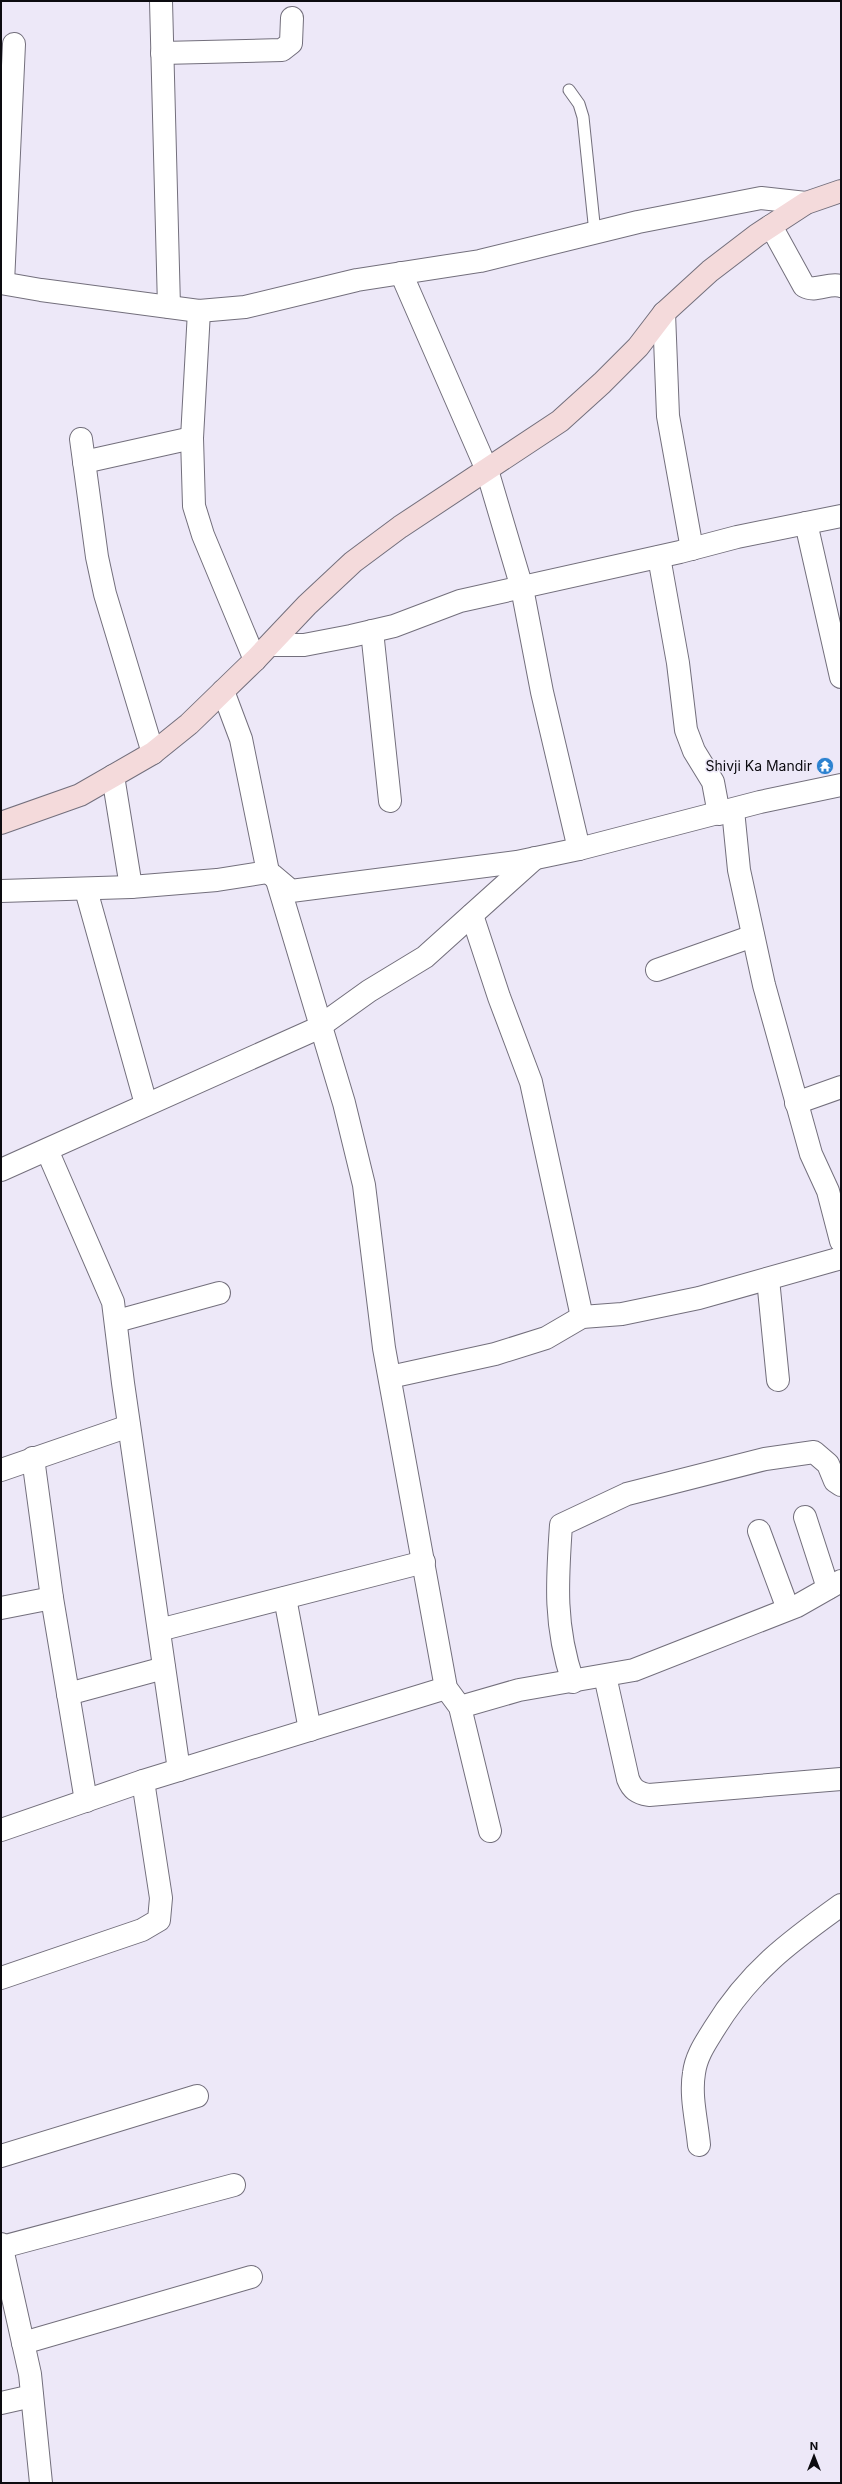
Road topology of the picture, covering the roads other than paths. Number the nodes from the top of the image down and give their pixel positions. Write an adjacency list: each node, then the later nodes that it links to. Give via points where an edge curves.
1 (161, 1): 4 (street)
2 (292, 18): 4 (street, via 292,43 282,50)
3 (14, 44): 6 (street)
4 (162, 53): 14 (street)
5 (569, 90): 10 (lane, via 580,104 583,117)
6 (4, 157): 12 (street)
7 (841, 191): 8 (street)
8 (806, 203): 9 (street); 10 (street, via 761,198)
9 (771, 226): 13 (street, via 804,286 814,289 831,285); 16 (street, via 710,271)
10 (595, 233): 11 (street, via 480,261)
11 (401, 274): 15 (street, via 357,280 245,307); 20 (street)
12 (2, 283): 14 (street)
13 (841, 286)
14 (169, 307): 15 (street)
15 (199, 311): 17 (street)
16 (664, 313): 20 (street, via 638,347 560,421); 23 (street, via 668,416)
17 (192, 438): 19 (street); 28 (street, via 192,487 198,520)
18 (81, 439): 19 (street)
19 (84, 462): 31 (street, via 97,557 105,594)
20 (487, 470): 25 (street); 27 (street, via 400,527 353,562 307,605)
21 (841, 516): 22 (street)
22 (806, 523): 23 (street); 29 (street)
23 (692, 549): 24 (street)
24 (659, 556): 25 (street); 35 (street, via 678,663 686,730 694,752 713,782)
25 (522, 588): 26 (street, via 460,601 394,626); 37 (street, via 542,692)
26 (372, 631): 27 (street, via 304,645); 34 (street)
27 (271, 645): 28 (street)
28 (255, 660): 30 (street)
29 (841, 677)
30 (223, 691): 31 (street); 39 (street, via 240,739)
31 (153, 753): 32 (street)
32 (112, 776): 36 (street, via 80,795); 40 (street)
33 (841, 785): 35 (street)
34 (390, 801)
35 (726, 812): 37 (street); 44 (street)
36 (1, 823)
37 (579, 849): 38 (street)
38 (535, 858): 39 (street, via 291,891); 43 (street)
39 (273, 876): 40 (street); 46 (street)
40 (131, 887): 41 (street)
41 (86, 890): 42 (street, via 65,888); 49 (street)
42 (1, 891)
43 (472, 915): 46 (street, via 425,957 369,991); 56 (street, via 498,997 530,1082)
44 (753, 936): 45 (street); 48 (street)
45 (657, 970)
46 (321, 1026): 49 (street, via 265,1054); 58 (street, via 344,1103 364,1185)
47 (841, 1087): 48 (street)
48 (796, 1103): 52 (street, via 811,1154 828,1191)
49 (146, 1104): 50 (street)
50 (47, 1150): 51 (street); 57 (street, via 105,1281)
51 (1, 1170)
52 (841, 1241)
53 (841, 1258): 54 (street)
54 (768, 1279): 56 (street, via 699,1298 622,1314); 59 (street)
55 (219, 1293): 57 (street)
56 (582, 1317): 58 (street, via 538,1340 495,1354)
57 (117, 1321): 60 (street)
58 (390, 1377): 66 (street)
59 (778, 1380)
60 (129, 1426): 61 (street); 72 (street)
61 (33, 1458): 62 (street); 68 (street)
62 (1, 1470)
63 (841, 1485): 75 (street, via 835,1481 828,1464 814,1452 765,1459 626,1494 561,1525 557,1589 564,1654)
64 (805, 1517): 67 (street)
65 (759, 1531): 71 (street)
66 (424, 1562): 69 (street); 76 (street)
67 (834, 1584): 71 (street)
68 (52, 1598): 70 (street); 77 (street)
69 (285, 1598): 72 (street); 79 (street)
70 (1, 1608)
71 (788, 1609): 74 (street, via 634,1670)
72 (159, 1630): 73 (street)
73 (164, 1668): 77 (street); 80 (street)
74 (605, 1676): 75 (street); 81 (street, via 628,1779 631,1786 640,1794)
75 (573, 1682): 78 (street, via 519,1690)
76 (446, 1688): 78 (street); 79 (street)
77 (68, 1694): 83 (street)
78 (460, 1707): 85 (street)
79 (310, 1730): 80 (street)
80 (179, 1770): 82 (street)
81 (841, 1778)
82 (143, 1781): 83 (street); 87 (street, via 161,1898 159,1920 142,1930)
83 (86, 1801): 84 (street)
84 (1, 1830)
85 (490, 1831)
86 (841, 1905): 89 (street, via 782,1948 748,1981 725,2010 701,2050 694,2072 693,2092)
87 (1, 1978)
88 (197, 2096): 90 (street)
89 (699, 2145)
90 (1, 2156)
91 (234, 2185): 92 (street)
92 (1, 2246): 94 (street)
93 (251, 2277): 94 (street)
94 (23, 2343): 95 (street)
95 (32, 2396): 96 (street); 97 (street)
96 (1, 2403)
97 (38, 2482)

